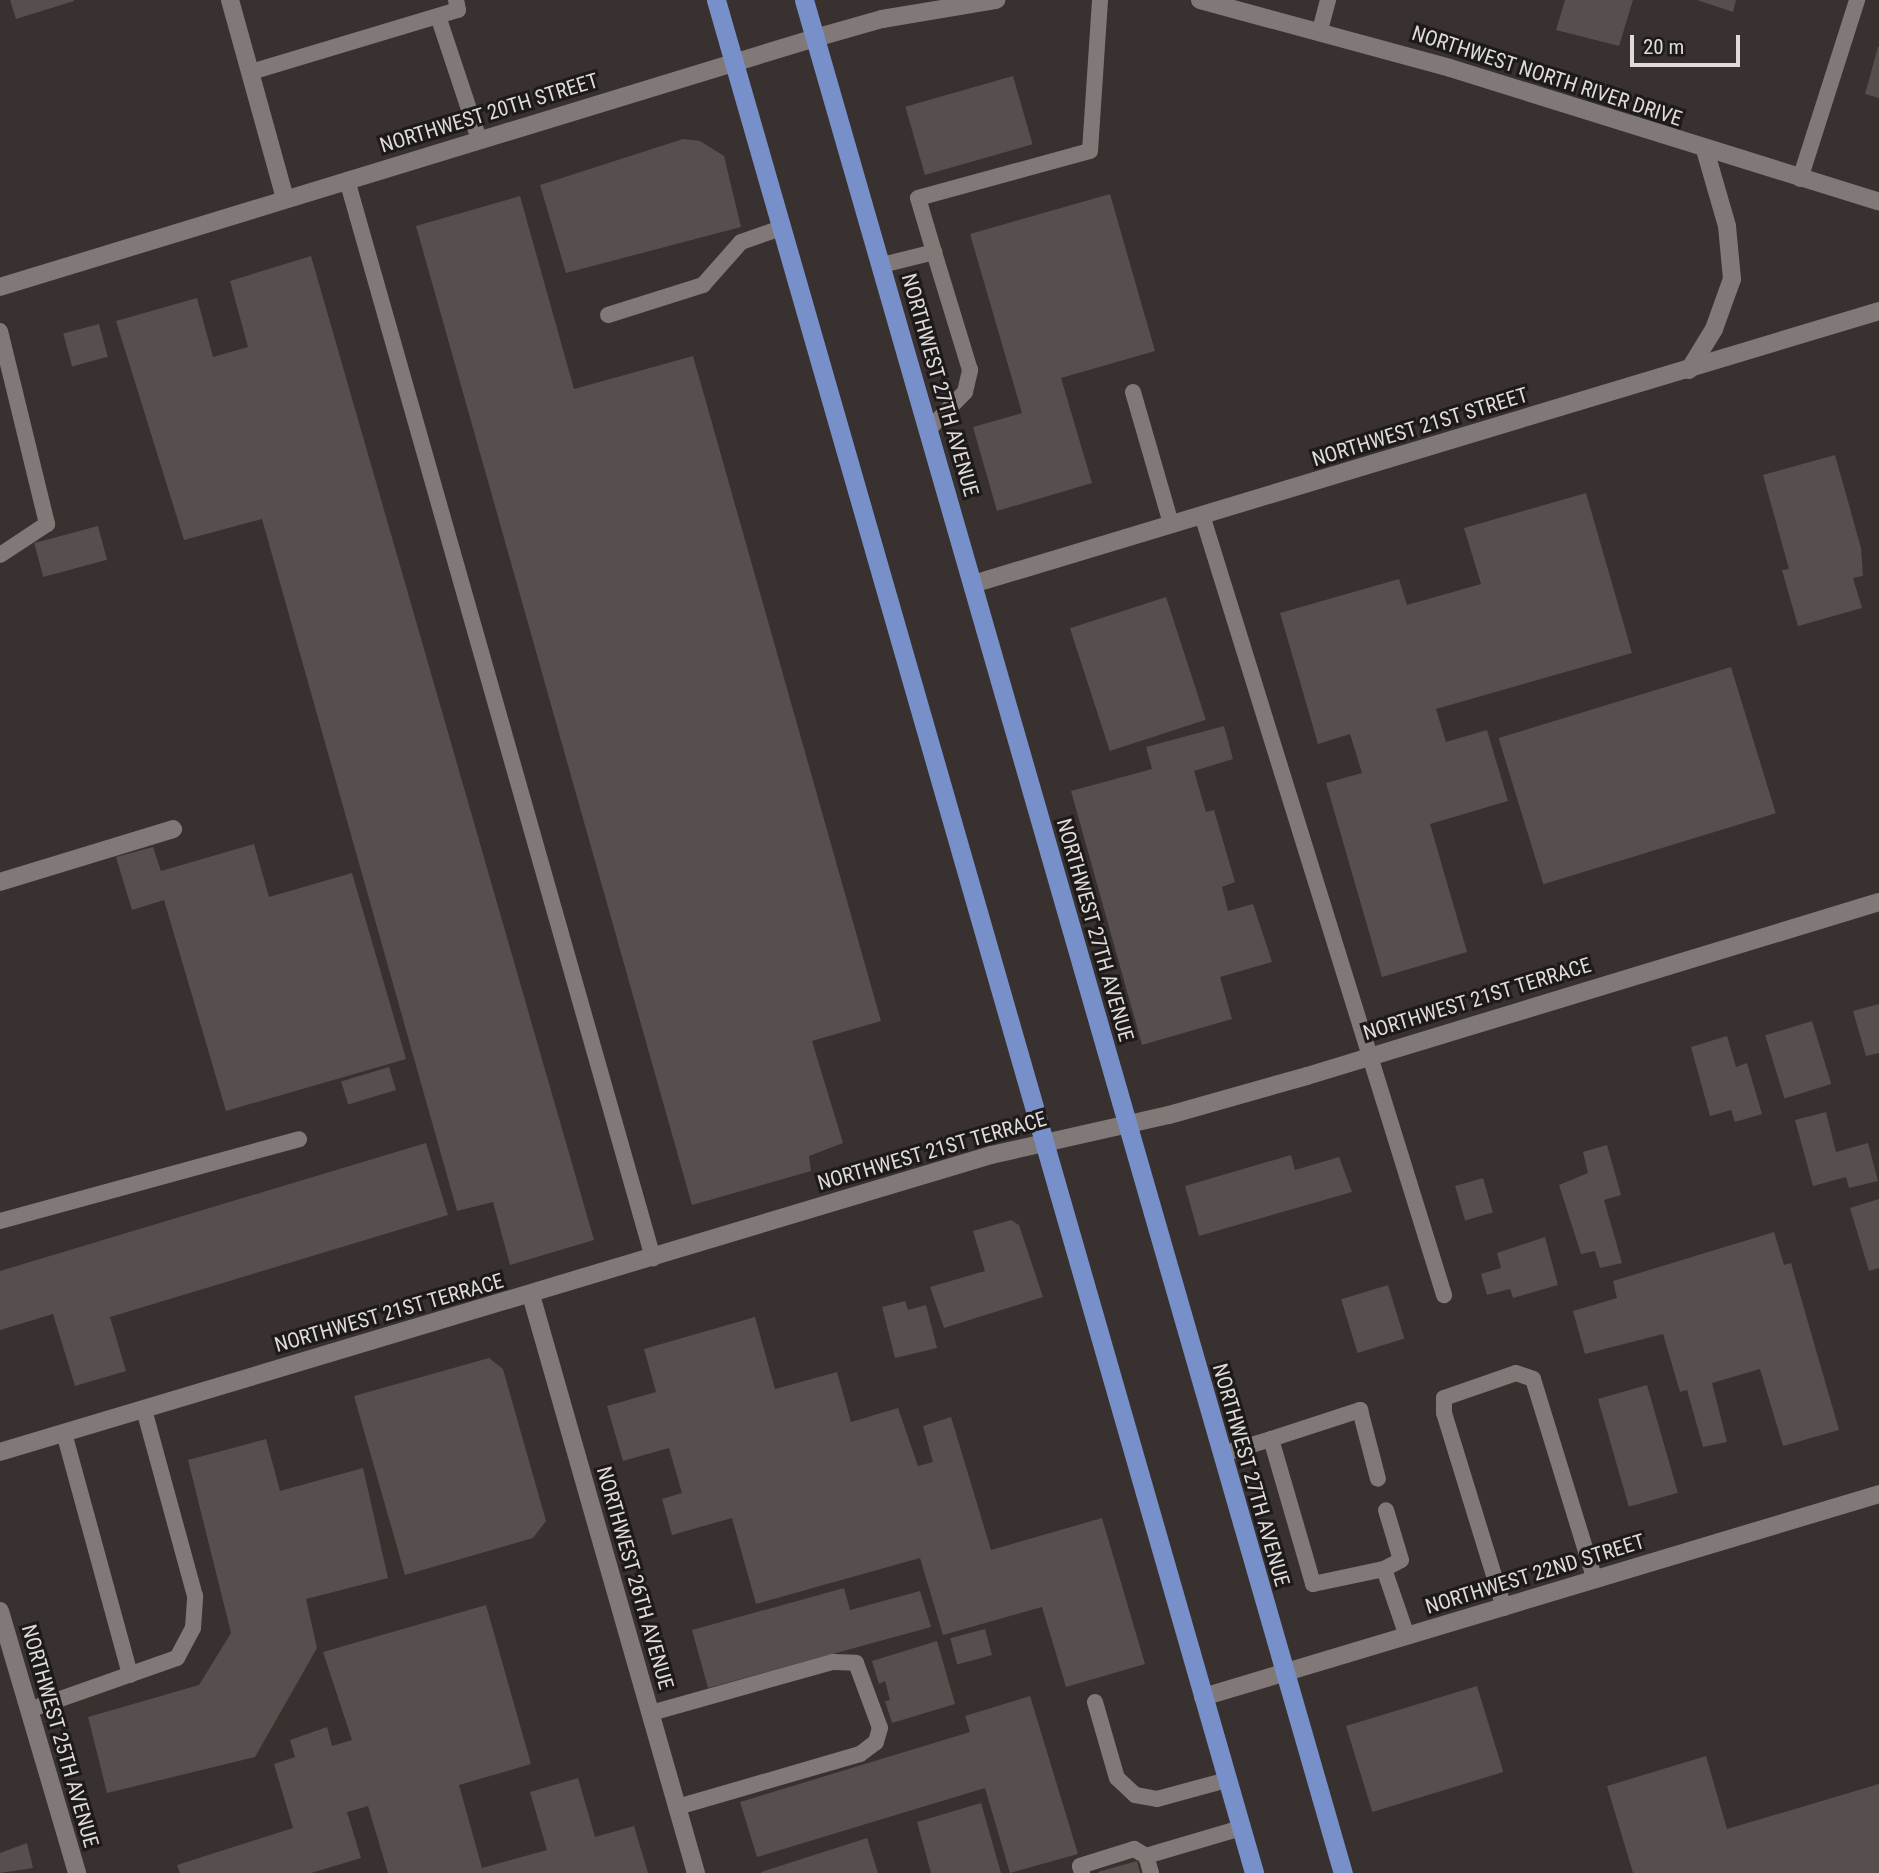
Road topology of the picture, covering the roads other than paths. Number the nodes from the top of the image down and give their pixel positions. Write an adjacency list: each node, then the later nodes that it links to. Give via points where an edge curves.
1 (230, 0): 14 (street)
2 (456, 0): 10 (lane, via 458,10)
3 (716, 0): 13 (highway)
4 (804, 0): 12 (highway, NORTHWEST 27TH AVENUE)
5 (996, 0): 12 (street, NORTHWEST 20TH STREET, via 882,19)
6 (1100, 0): 22 (lane, via 1090,151 918,198)
7 (1200, 0): 11 (street, NORTHWEST NORTH RIVER DRIVE)
8 (1328, 0): 11 (lane)
9 (1857, 0): 17 (lane)
10 (438, 16): 14 (lane); 15 (lane)
11 (1320, 30): 16 (street, NORTHWEST NORTH RIVER DRIVE)
12 (815, 38): 13 (street, NORTHWEST 20TH STREET); 23 (highway, NORTHWEST 27TH AVENUE)
13 (734, 62): 15 (street, NORTHWEST 20TH STREET); 21 (highway)
14 (251, 72): 19 (street)
15 (479, 139): 18 (street, NORTHWEST 20TH STREET)
16 (1705, 150): 17 (street, NORTHWEST NORTH RIVER DRIVE); 28 (street, via 1727,226 1732,279 1714,329)
17 (1800, 179): 20 (street, NORTHWEST NORTH RIVER DRIVE)
18 (346, 180): 19 (street, NORTHWEST 20TH STREET); 43 (lane)
19 (285, 198): 24 (street, NORTHWEST 20TH STREET)
20 (1879, 202)
21 (781, 228): 26 (lane, via 741,242 703,285); 41 (highway)
22 (934, 252): 23 (lane); 30 (lane, via 970,370 965,392)
23 (882, 265): 30 (highway, NORTHWEST 27TH AVENUE)
24 (0, 287)
25 (1879, 311): 28 (street, NORTHWEST 21ST STREET)
26 (608, 315)
27 (0, 331): 33 (lane, via 47,524)
28 (1689, 370): 31 (street, NORTHWEST 21ST STREET)
29 (1133, 392): 32 (lane)
30 (930, 428): 34 (highway, NORTHWEST 27TH AVENUE)
31 (1202, 515): 32 (street, NORTHWEST 21ST STREET); 38 (lane)
32 (1171, 524): 34 (street, NORTHWEST 21ST STREET)
33 (0, 555)
34 (973, 584): 39 (highway, NORTHWEST 27TH AVENUE)
35 (173, 829): 36 (street)
36 (0, 882)
37 (1879, 902): 38 (street, NORTHWEST 21ST TERRACE)
38 (1373, 1055): 39 (street, NORTHWEST 21ST TERRACE); 45 (lane)
39 (1128, 1125): 41 (street, NORTHWEST 21ST TERRACE); 50 (highway, NORTHWEST 27TH AVENUE)
40 (299, 1139): 42 (lane)
41 (1045, 1141): 43 (street, NORTHWEST 21ST TERRACE); 61 (highway)
42 (0, 1221)
43 (653, 1258): 44 (street, NORTHWEST 21ST TERRACE)
44 (531, 1295): 46 (street, NORTHWEST 21ST TERRACE); 64 (street, NORTHWEST 26TH AVENUE)
45 (1444, 1295)
46 (144, 1409): 47 (street, NORTHWEST 21ST TERRACE); 60 (lane, via 195,1596 193,1628 177,1658)
47 (64, 1433): 49 (street, NORTHWEST 21ST TERRACE); 60 (lane)
48 (1271, 1439): 50 (lane); 51 (lane, via 1360,1410); 54 (lane, via 1313,1584)
49 (0, 1452)
50 (1222, 1454): 59 (highway, NORTHWEST 27TH AVENUE)
51 (1378, 1479)
52 (1879, 1494): 55 (street, NORTHWEST 22ND STREET)
53 (1386, 1510): 54 (lane, via 1401,1560)
54 (1384, 1569): 58 (lane)
55 (1595, 1580): 56 (street, NORTHWEST 22ND STREET); 56 (lane, via 1533,1379 1516,1373 1449,1393 1444,1398 1444,1413)
56 (1504, 1608): 58 (street, NORTHWEST 22ND STREET)
57 (0, 1611): 63 (street, NORTHWEST 25TH AVENUE)
58 (1407, 1636): 59 (street, NORTHWEST 22ND STREET)
59 (1283, 1673): 61 (street, NORTHWEST 22ND STREET); 74 (highway, NORTHWEST 27TH AVENUE)
60 (130, 1675): 63 (lane)
61 (1203, 1697): 65 (highway)
62 (1095, 1702): 65 (lane, via 1117,1778 1135,1795 1157,1799)
63 (29, 1710): 69 (street, NORTHWEST 25TH AVENUE)
64 (650, 1713): 66 (street, NORTHWEST 26TH AVENUE); 66 (lane, via 833,1662 856,1662 880,1728 876,1742 860,1754)
65 (1227, 1780): 67 (highway)
66 (677, 1808): 70 (street, NORTHWEST 26TH AVENUE)
67 (1241, 1828): 68 (lane); 73 (highway)
68 (1146, 1856): 71 (lane, via 1134,1849 1080,1866); 72 (lane)
69 (77, 1873)
70 (696, 1873)
71 (1082, 1873)
72 (1152, 1873)
73 (1254, 1873)
74 (1343, 1873)

